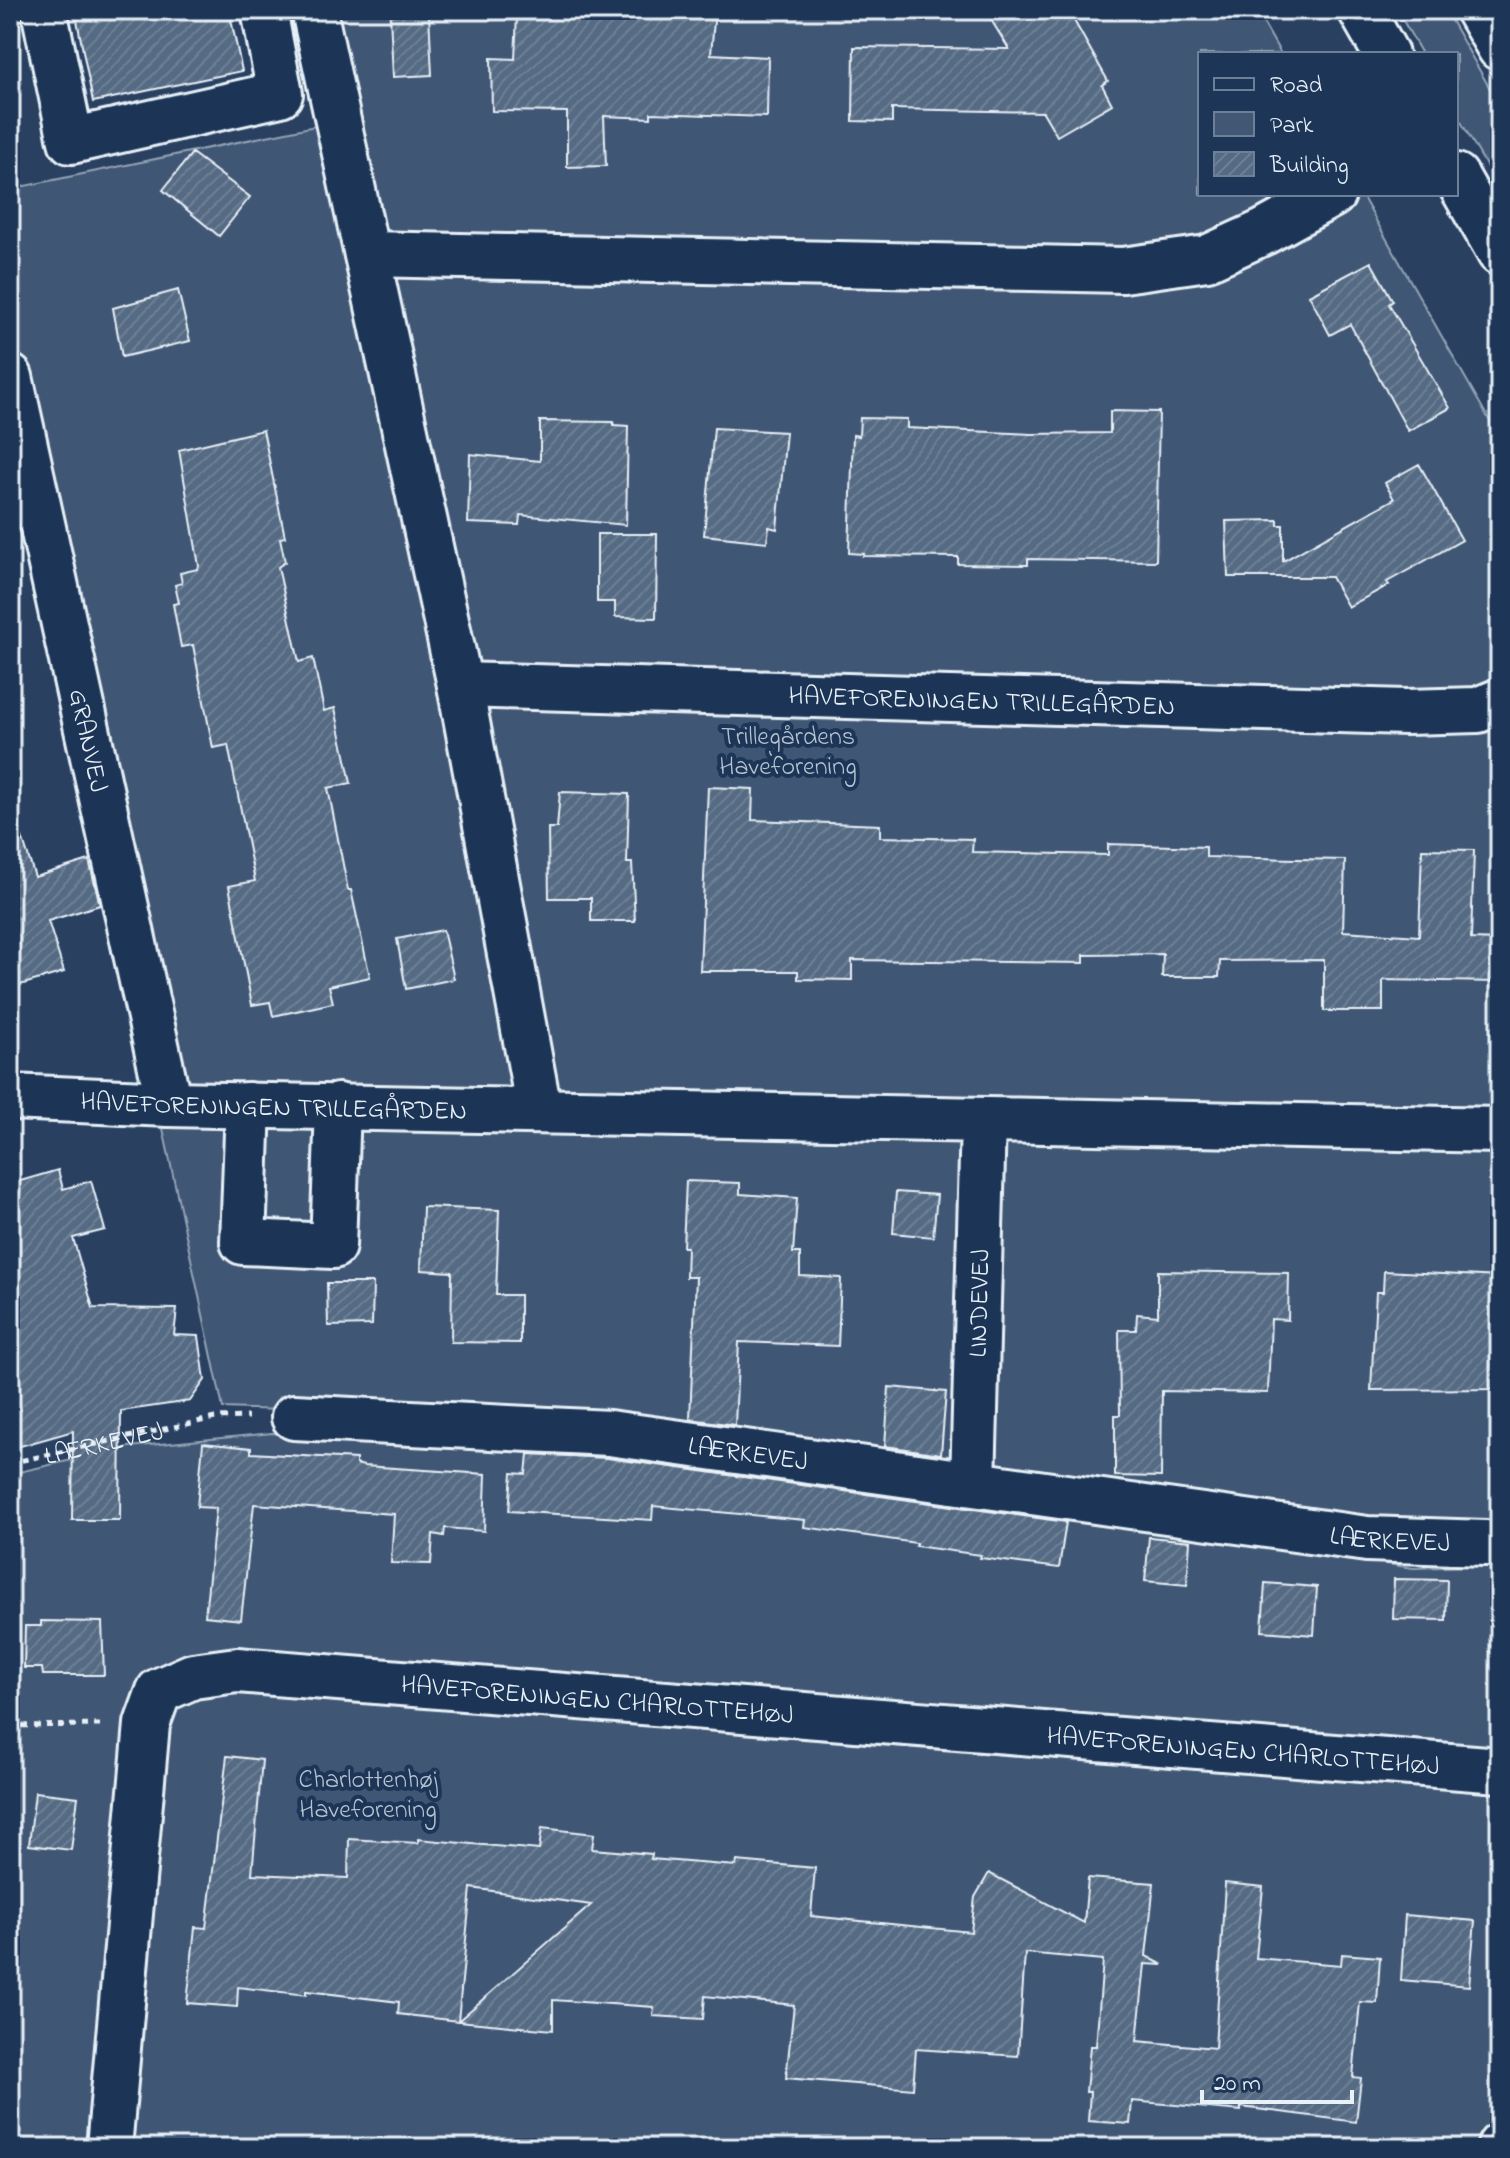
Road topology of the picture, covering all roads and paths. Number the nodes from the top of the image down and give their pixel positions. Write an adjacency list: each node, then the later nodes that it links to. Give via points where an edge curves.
1 (44, 10): 2 (main road, via 71,141 280,94)
2 (264, 10)
3 (314, 10): 11 (main road)
4 (1361, 10): 7 (main road)
5 (1478, 10): 6 (main road)
6 (1500, 48)
7 (1385, 52)
8 (1458, 180): 10 (main road)
9 (1329, 196): 11 (main road, via 1207,258 1123,270)
10 (1500, 253)
11 (367, 254): 13 (main road)
12 (10, 377): 16 (main road, GRANVEJ)
13 (460, 685): 14 (main road, HAVEFORENINGEN TRILLEGÅRDEN, via 1406,712 1478,710); 19 (main road)
14 (1500, 701)
15 (10, 1097): 16 (main road, HAVEFORENINGEN TRILLEGÅRDEN)
16 (169, 1104): 17 (main road, HAVEFORENINGEN TRILLEGÅRDEN)
17 (248, 1105): 18 (main road, HAVEFORENINGEN TRILLEGÅRDEN); 18 (main road, via 243,1242 333,1246)
18 (338, 1106): 19 (main road, HAVEFORENINGEN TRILLEGÅRDEN)
19 (539, 1110): 20 (main road, HAVEFORENINGEN TRILLEGÅRDEN)
20 (983, 1121): 21 (main road, HAVEFORENINGEN TRILLEGÅRDEN); 24 (main road, LINDEVEJ)
21 (1500, 1130)
22 (294, 1417): 23 (path, LÆRKEVEJ, via 215,1418); 24 (main road, LÆRKEVEJ, via 609,1433)
23 (10, 1463)
24 (973, 1483): 25 (main road, LÆRKEVEJ, via 1367,1539)
25 (1486, 1543)
26 (147, 1724): 27 (path); 28 (main road, HAVEFORENINGEN CHARLOTTEHØJ, via 159,1691 193,1676 237,1670); 29 (main road, HAVEFORENINGEN CHARLOTTEHØJ)
27 (10, 1726)
28 (1500, 1770)
29 (109, 2148)

